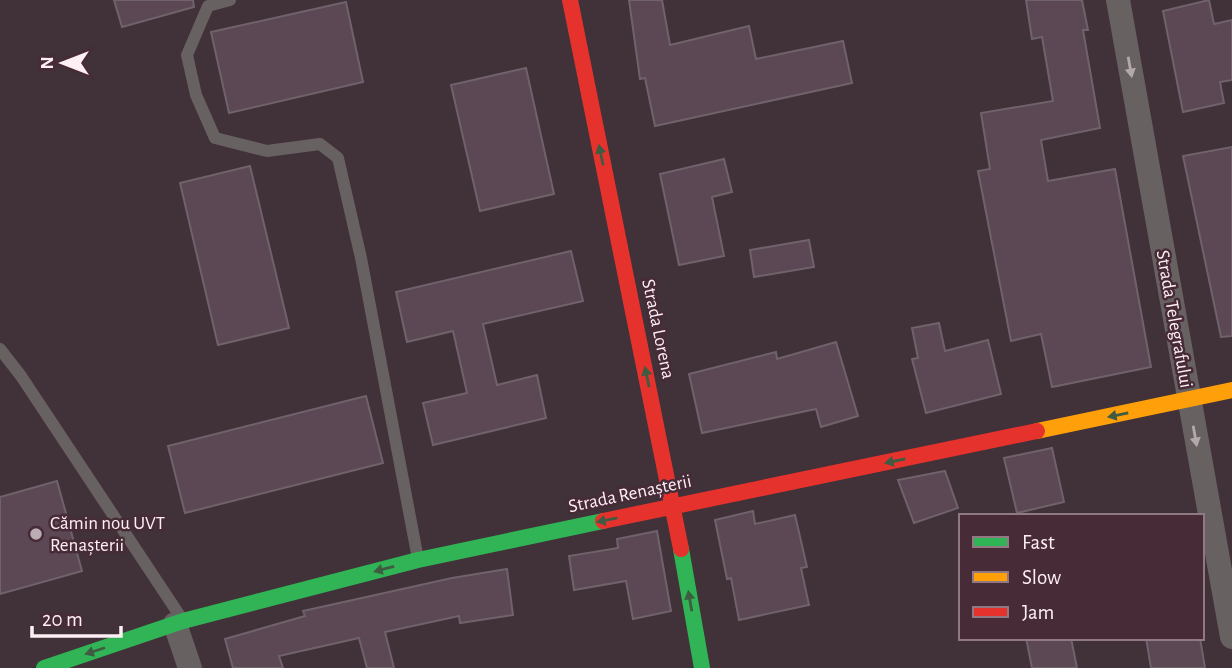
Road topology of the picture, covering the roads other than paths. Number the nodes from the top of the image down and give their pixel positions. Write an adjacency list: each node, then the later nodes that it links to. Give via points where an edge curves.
1 (230, 0): 8 (lane, via 208,6 187,55 196,95 215,138 267,151 320,144 338,158)
2 (569, 0): 7 (street, Strada Lorena, one-way to 2)
3 (1118, 0): 6 (street, Strada Telegrafului, one-way to 6)
4 (0, 349): 9 (lane)
5 (1232, 390): 6 (street, Strada Renașterii)
6 (1188, 401): 7 (street, Strada Renașterii, one-way to 7); 10 (street, Strada Telegrafului, one-way to 10)
7 (673, 506): 8 (street, Strada Renașterii, one-way to 8); 13 (street, Strada Lorena, one-way to 7)
8 (418, 560): 9 (street, Strada Renașterii, one-way to 9)
9 (179, 623): 11 (street, Strada Renașterii, one-way to 11); 12 (street)
10 (1232, 637)
11 (44, 668)
12 (190, 668)
13 (702, 668)

